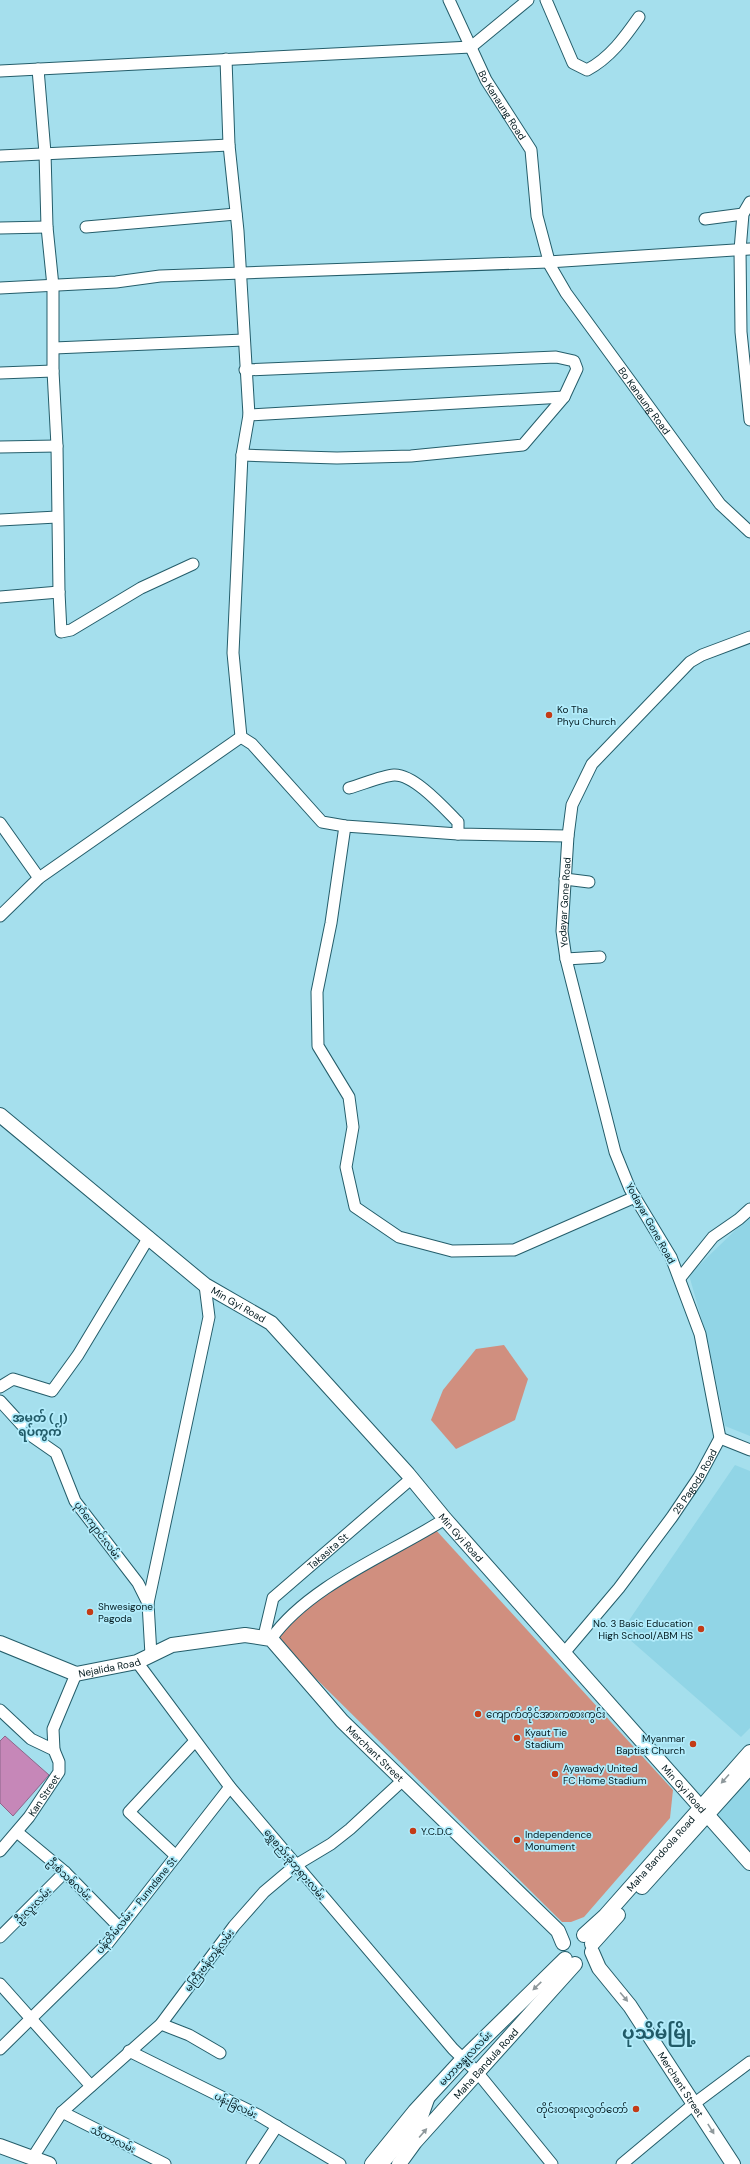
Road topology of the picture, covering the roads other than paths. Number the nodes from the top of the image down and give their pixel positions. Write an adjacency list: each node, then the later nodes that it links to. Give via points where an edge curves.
1 (449, 0): 5 (street, Bo Kanaung Road)
2 (528, 0): 5 (street)
3 (546, 0): 4 (street, via 573,63 587,70 600,64 623,40)
4 (639, 17)
5 (471, 47): 6 (street); 20 (street, Bo Kanaung Road, via 486,80 530,150 537,216)
6 (226, 59): 7 (street); 9 (street)
7 (38, 69): 8 (street); 10 (street)
8 (0, 71)
9 (229, 146): 10 (street); 13 (street)
10 (45, 153): 11 (street); 16 (street)
11 (0, 156)
12 (750, 202): 14 (street)
13 (236, 214): 17 (street); 21 (street)
14 (743, 214): 15 (street); 19 (street)
15 (705, 219)
16 (47, 227): 18 (street); 22 (street)
17 (86, 227)
18 (0, 228)
19 (745, 250): 20 (street); 31 (street, via 741,332)
20 (548, 262): 21 (street, via 416,265); 37 (street, Bo Kanaung Road, via 566,293 720,504)
21 (240, 274): 22 (street, via 160,276); 24 (street)
22 (53, 286): 23 (street); 25 (street)
23 (0, 288)
24 (244, 340): 25 (street); 26 (street)
25 (54, 348): 27 (street)
26 (245, 370): 29 (street, via 556,357 574,361 577,369); 30 (street)
27 (53, 371): 28 (street); 32 (street)
28 (0, 373)
29 (564, 397): 30 (street); 34 (street, via 523,445 411,456 337,458)
30 (249, 415): 34 (street)
31 (750, 420)
32 (57, 446): 33 (street); 35 (street)
33 (0, 447)
34 (242, 455): 42 (street, via 233,653)
35 (57, 517): 36 (street); 39 (street)
36 (0, 520)
37 (750, 532)
38 (193, 564): 39 (street, via 141,588 71,630 62,632)
39 (59, 592): 40 (street)
40 (0, 597)
41 (750, 637): 47 (street, Yodayar Gone Road, via 690,662 592,764 572,805)
42 (241, 737): 45 (street, via 252,744 322,822); 48 (street)
43 (349, 788): 46 (street, via 394,775 410,781 432,796 458,822)
44 (0, 822): 48 (street)
45 (345, 826): 46 (street); 55 (street, via 331,923 317,992 318,1046 349,1097 353,1127 346,1167 355,1207 399,1237 452,1251 514,1250)
46 (458, 834): 47 (street)
47 (568, 836): 49 (street, Yodayar Gone Road)
48 (39, 878): 51 (street)
49 (565, 879): 50 (street); 53 (street, Yodayar Gone Road, via 562,931)
50 (589, 882)
51 (0, 916)
52 (600, 957): 53 (street)
53 (566, 959): 55 (street, Yodayar Gone Road, via 616,1152)
54 (0, 1115): 59 (main road, Min Gyi Road)
55 (635, 1197): 60 (street, Yodayar Gone Road, via 671,1257)
56 (750, 1203): 58 (street)
57 (750, 1209): 58 (street)
58 (739, 1219): 60 (street, via 713,1237)
59 (149, 1237): 61 (main road, Min Gyi Road); 62 (street, via 78,1355 52,1391 13,1379)
60 (680, 1278): 64 (street, 28 Pagoda Road, via 700,1334)
61 (205, 1285): 66 (main road, Min Gyi Road, via 271,1323); 68 (street, via 210,1317)
62 (0, 1387)
63 (0, 1401): 68 (street, ပုဂံကျောင်းလမ်း, via 33,1437 56,1453 75,1501 138,1583)
64 (720, 1438): 65 (street); 71 (street, 28 Pagoda Road, via 699,1477 667,1523 619,1588)
65 (750, 1450)
66 (412, 1478): 67 (main road, Min Gyi Road); 69 (street, Takasita St, via 273,1598)
67 (444, 1519): 69 (street, via 391,1548 312,1598); 71 (main road, Min Gyi Road)
68 (148, 1603): 72 (street, ပုဂံကျောင်းလမ်း)
69 (267, 1638): 72 (main road, Nejalida Road, via 245,1635 172,1645); 81 (main road, Merchant Street, via 342,1721)
70 (0, 1644): 74 (main road, Nejalida Road)
71 (564, 1653): 83 (main road, Min Gyi Road)
72 (151, 1655): 73 (main road, Nejalida Road)
73 (137, 1662): 74 (main road, Nejalida Road); 77 (street, ရွှေစည်းခုံဘုရားလမ်း)
74 (76, 1674): 78 (street, Kan Street, via 53,1729)
75 (0, 1710): 76 (street)
76 (5, 1719): 78 (street, via 31,1739)
77 (195, 1741): 82 (street, ရွှေစည်းခုံဘုရားလမ်း); 86 (street, via 129,1812)
78 (54, 1750): 84 (street, Kan Street, via 59,1762 59,1772)
79 (750, 1752): 83 (main road, Maha Bandoola Road, one-way to 83)
80 (750, 1767): 83 (main road, Maha Bandoola Road)
81 (402, 1781): 88 (street, မကြီးဗန်တန်လမ်း, via 350,1829); 92 (main road, Merchant Street)
82 (230, 1788): 86 (street, ပန်တိမ်လမ်း - Punndane St); 88 (street, ရွှေစည်းခုံဘုရားလမ်း)
83 (704, 1810): 87 (main road, Min Gyi Road); 92 (main road, Maha Bandoola Road)
84 (17, 1832): 85 (street, Kan Street); 89 (street, ဦးစံသစ်လမ်း)
85 (0, 1851)
86 (176, 1856): 90 (street, ပန်တိမ်လမ်း - Punndane St)
87 (750, 1863)
88 (296, 1865): 95 (street, မကြီးဗန်တန်လမ်း, via 264,1892 234,1926); 99 (street, ရွှေစည်းခုံဘုရားလမ်း)
89 (65, 1872): 90 (street, ဦးစံသစ်လမ်း); 91 (street, ဦးလူးလမ်း)
90 (120, 1928): 94 (street, ပန်တိမ်လမ်း - Punndane St)
91 (0, 1937)
92 (576, 1947): 99 (main road, မဟာဗန္ဓုလလမ်း, one-way to 99); 101 (main road, Maha Bandula Road); 104 (main road, Merchant Street, one-way to 104, via 599,1968 630,2006)
93 (0, 1984): 94 (street)
94 (31, 2019): 96 (street, ပန်တိမ်လမ်း - Punndane St); 102 (street)
95 (161, 2024): 97 (street, မကြီးဗန်တန်လမ်း); 98 (street, via 189,2035)
96 (0, 2049)
97 (129, 2051): 102 (street, မကြီးဗန်တန်လမ်း); 108 (street, ပန်းခြံလမ်း)
98 (220, 2053)
99 (462, 2060): 101 (street, ရွှေစည်းခုံဘုရားလမ်း); 103 (main road, မဟာဗန္ဓုလလမ်း)
100 (750, 2062): 104 (street)
101 (477, 2072): 105 (main road, Maha Bandula Road); 118 (street, ရွှေစည်းခုံဘုရားလမ်း)
102 (91, 2086): 106 (street, မကြီးဗန်တန်လမ်း)
103 (430, 2096): 107 (street); 115 (main road, မဟာဗန္ဓုလလမ်း)
104 (695, 2103): 119 (street); 120 (main road, Merchant Street, one-way to 120)
105 (443, 2110): 107 (street); 117 (main road, Maha Bandula Road, one-way to 105)
106 (62, 2112): 110 (street, မကြီးဗန်တန်လမ်း); 112 (street, သီတာလမ်း)
107 (422, 2118): 116 (street)
108 (276, 2126): 113 (street); 114 (street, ပန်းခြံလမ်း)
109 (0, 2146): 110 (main road)
110 (33, 2157): 111 (main road)
111 (49, 2164)
112 (165, 2164)
113 (252, 2164)
114 (340, 2164)
115 (372, 2164)
116 (384, 2164)
117 (399, 2164)
118 (552, 2164)
119 (622, 2164)
120 (733, 2164)

